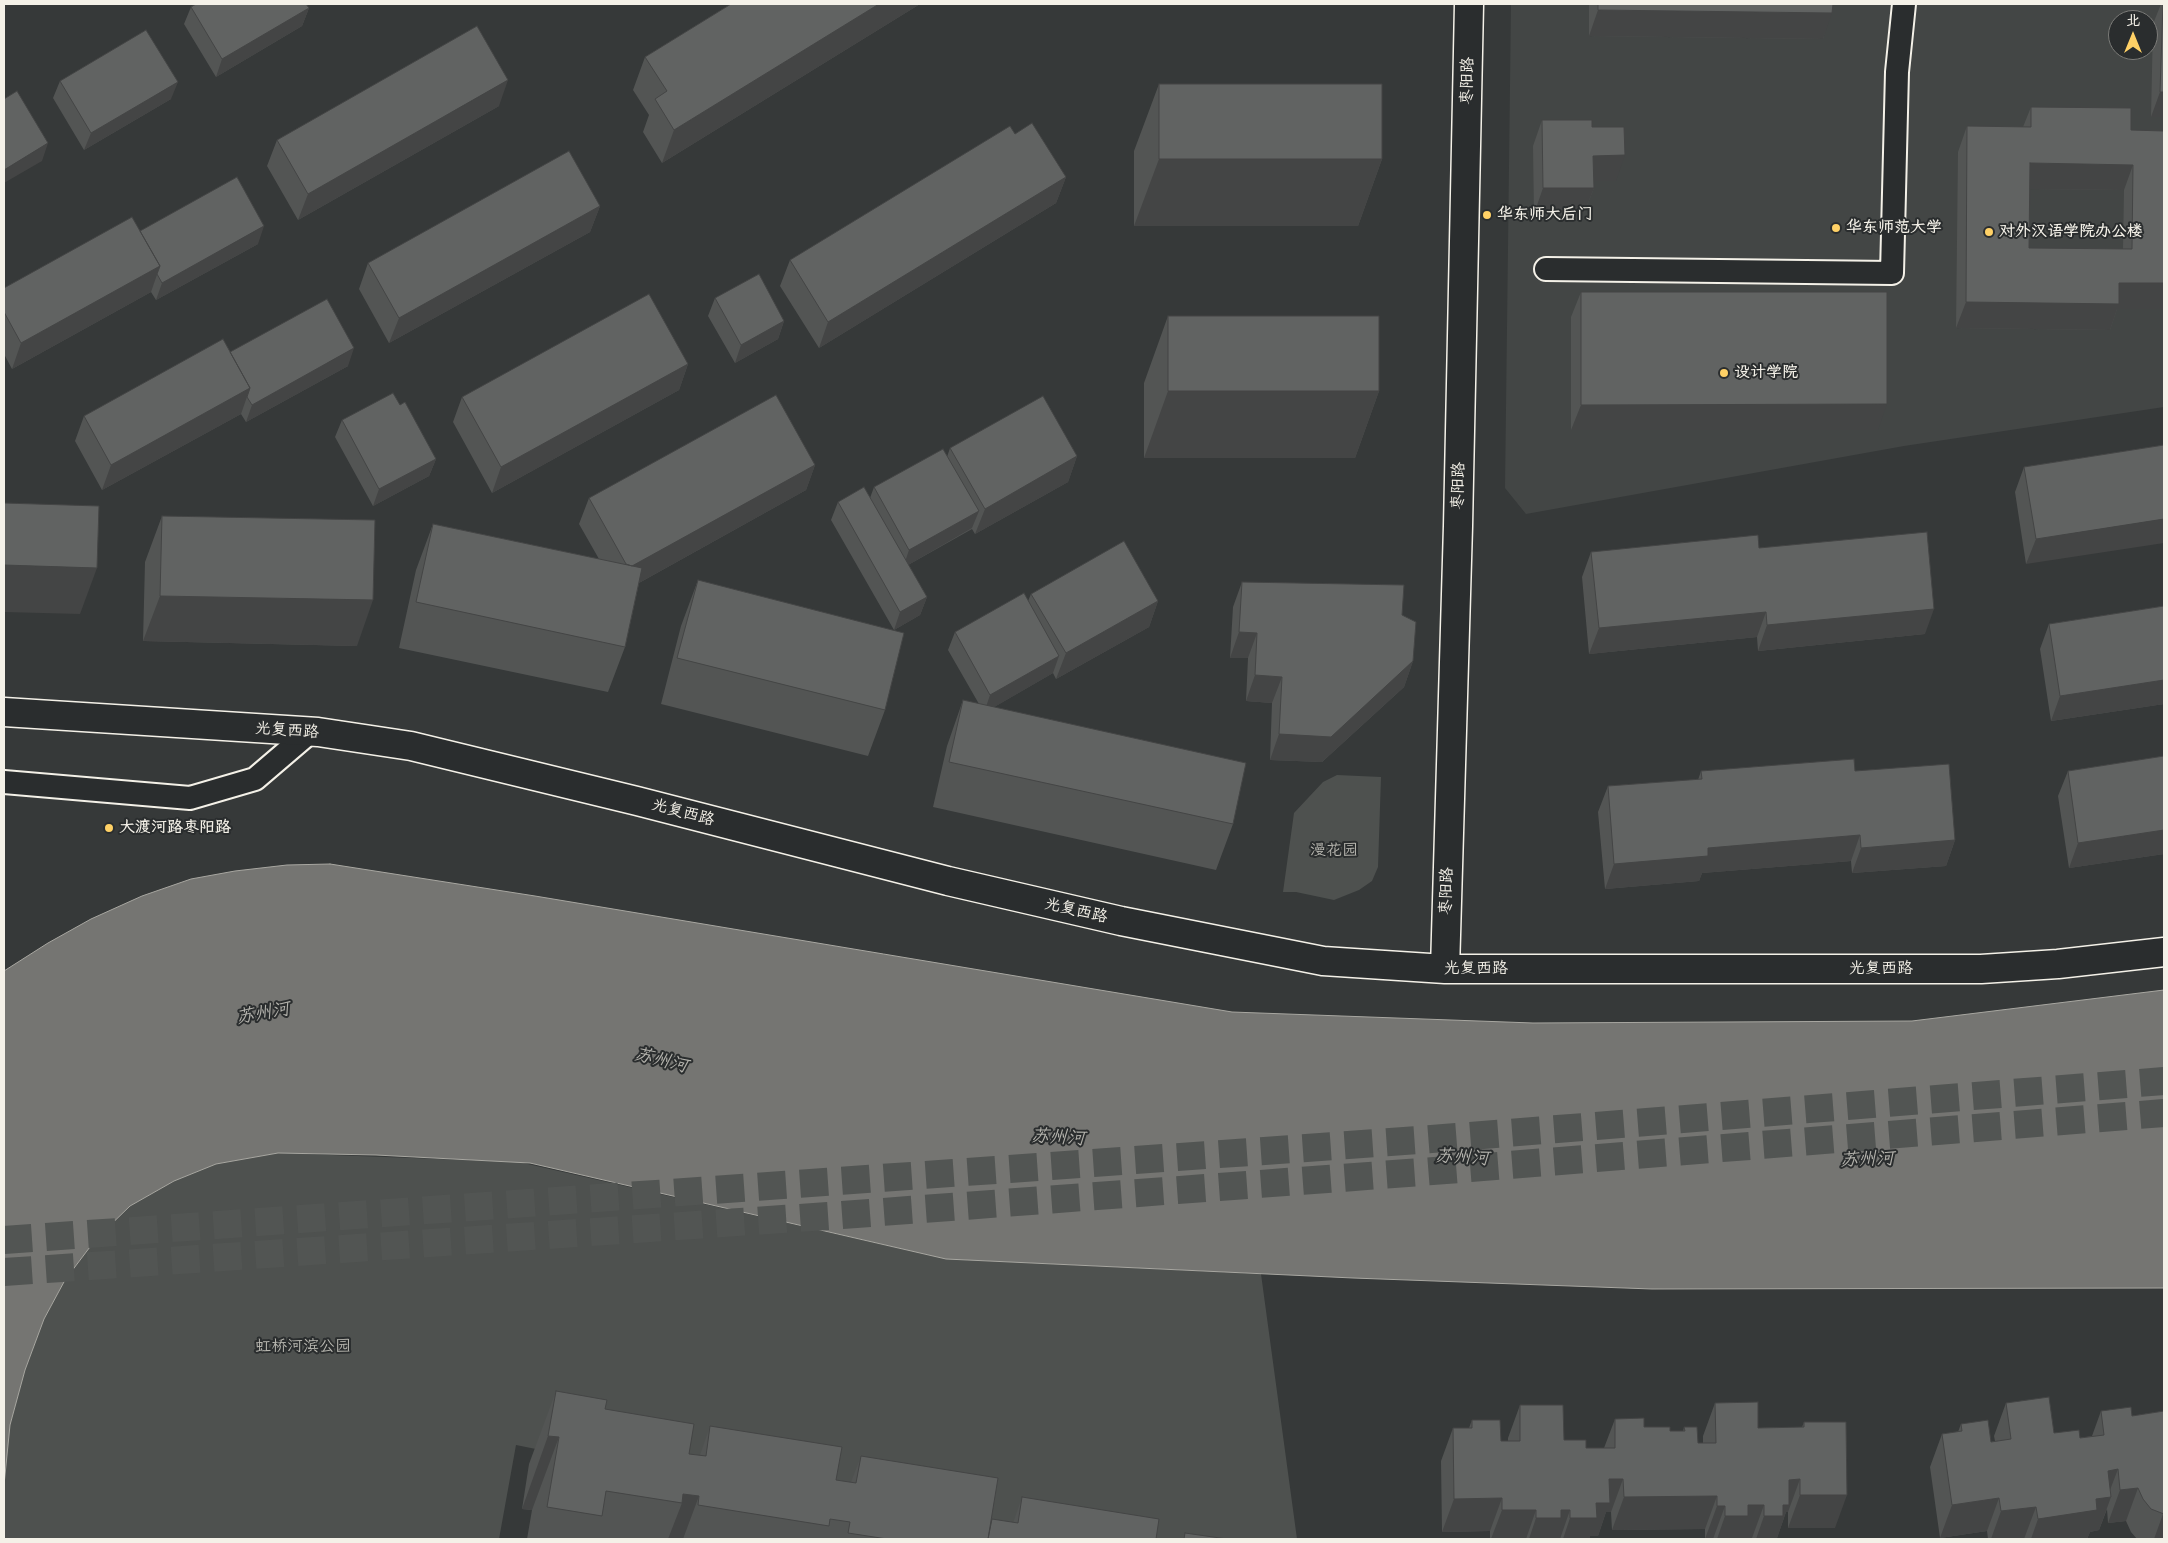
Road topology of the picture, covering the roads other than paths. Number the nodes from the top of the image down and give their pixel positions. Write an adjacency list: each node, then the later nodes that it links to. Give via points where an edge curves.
1 (1469, 4): 8 (street, 枣阳路)
2 (1904, 4): 3 (lane, via 1897,72 1892,273)
3 (1546, 269)
4 (4, 712): 5 (street, 光复西路)
5 (310, 732): 6 (lane, via 254,779 190,798); 8 (street, 光复西路, via 411,746 948,881 1121,921 1323,961)
6 (4, 782)
7 (2164, 952): 8 (street, 光复西路, via 1981,969)
8 (1445, 969)

